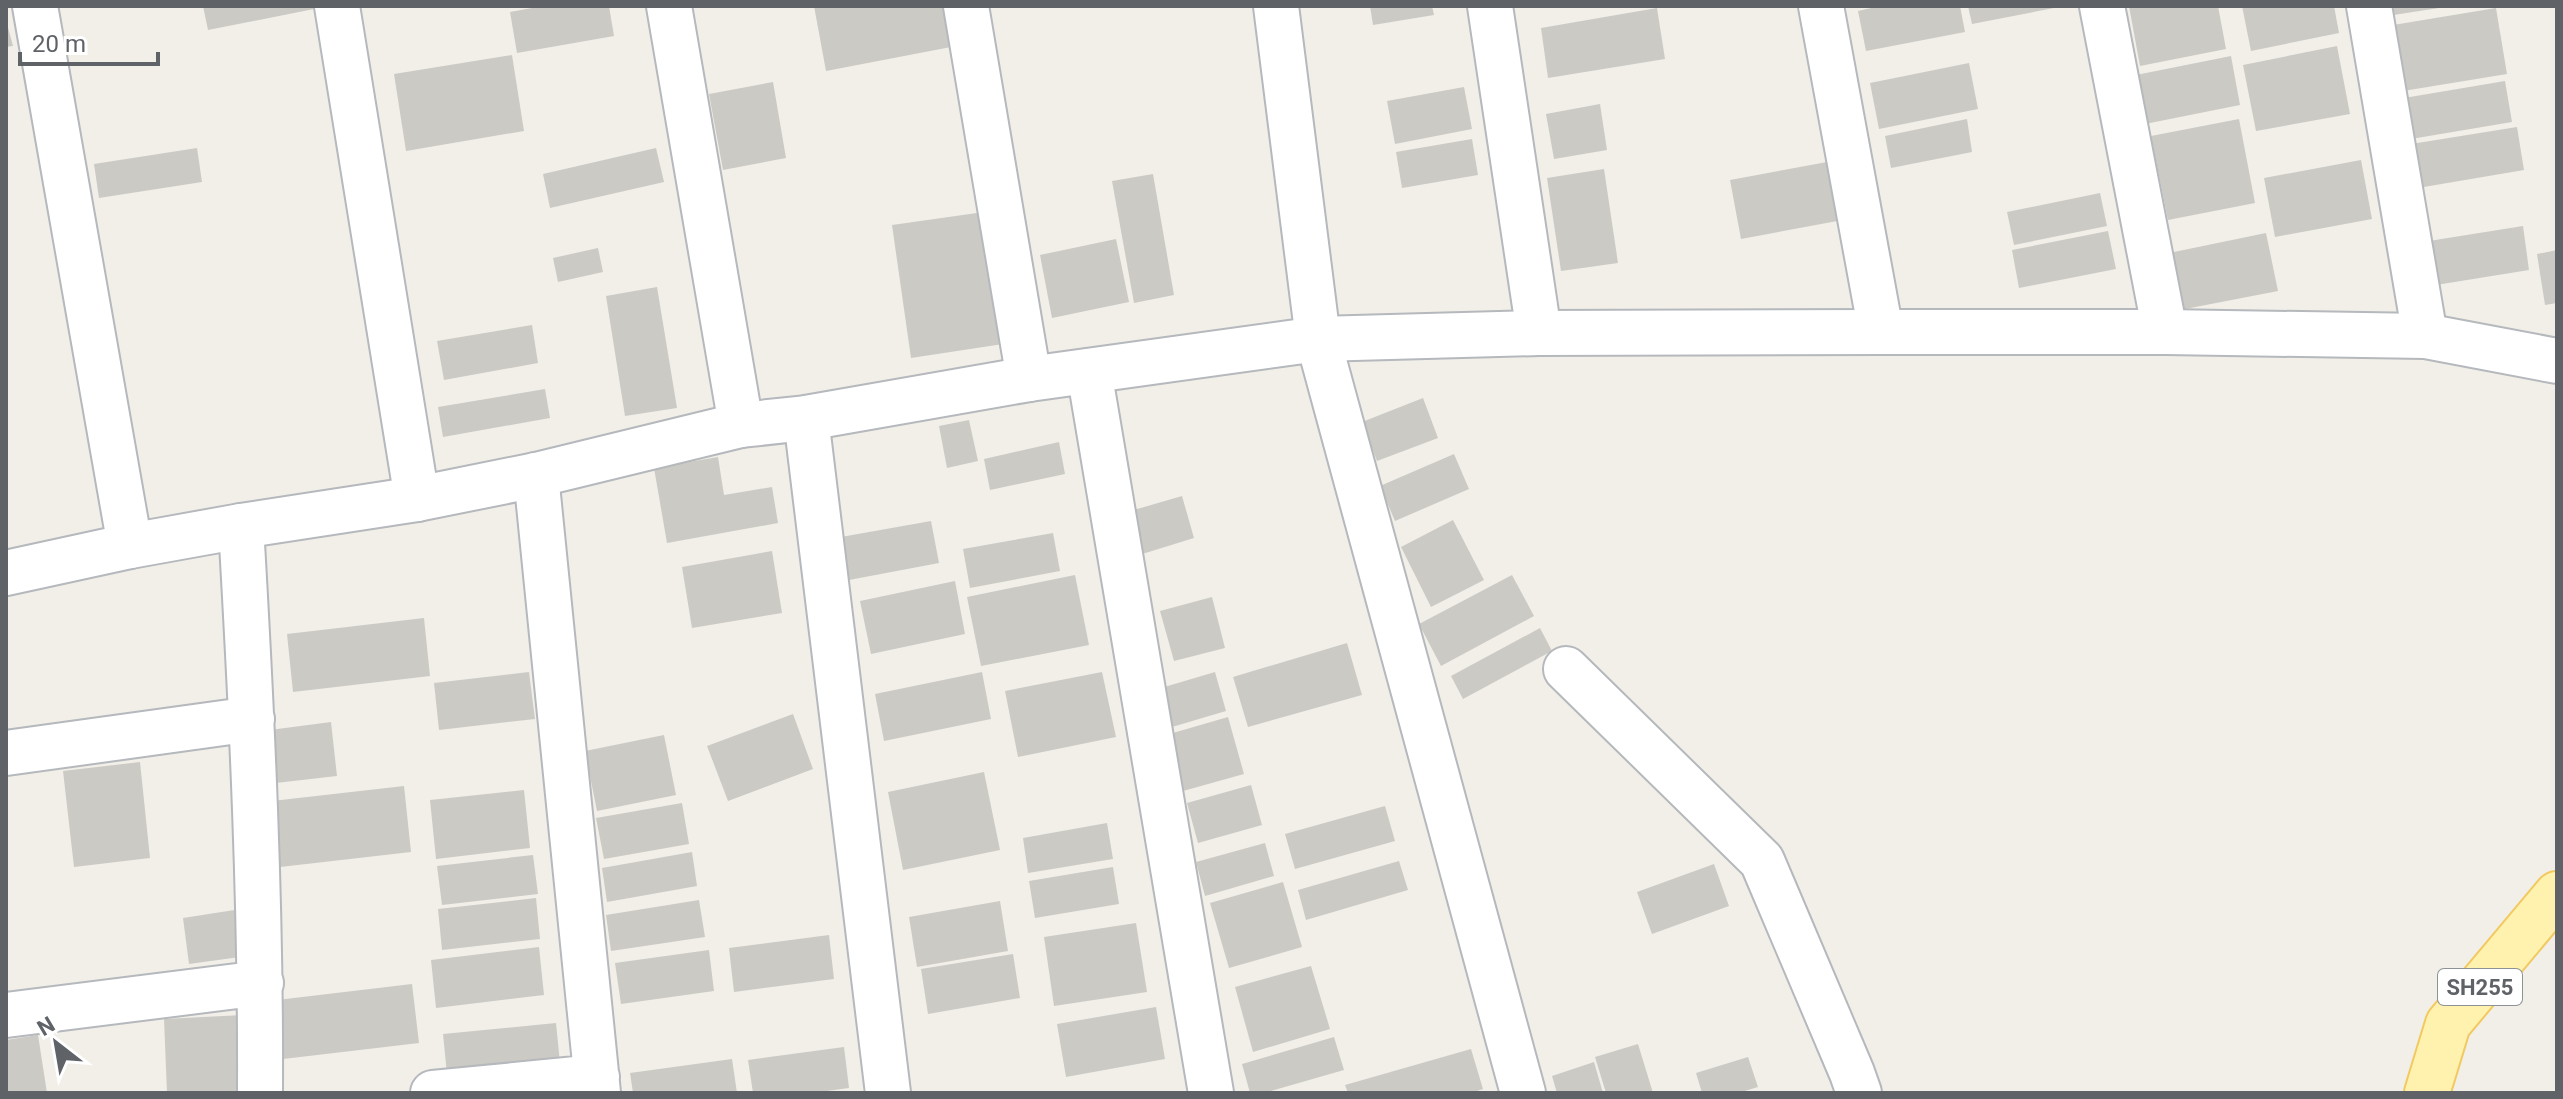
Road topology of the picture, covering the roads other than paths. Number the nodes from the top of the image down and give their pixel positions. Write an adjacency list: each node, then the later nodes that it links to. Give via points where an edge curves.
1 (35, 6): 23 (street)
2 (337, 6): 21 (street)
3 (669, 6): 19 (street)
4 (966, 6): 17 (street)
5 (1276, 6): 14 (street)
6 (1490, 6): 12 (street)
7 (1821, 6): 10 (street)
8 (2102, 6): 11 (street)
9 (2369, 6): 13 (street)
10 (1881, 332): 11 (street); 12 (street)
11 (2165, 332): 13 (street)
12 (1539, 333): 14 (street)
13 (2425, 336): 15 (street)
14 (1318, 339): 16 (street); 36 (street)
15 (2557, 361)
16 (1089, 371): 17 (street); 35 (street)
17 (1029, 379): 18 (street)
18 (806, 418): 19 (street); 34 (street)
19 (741, 425): 20 (street)
20 (536, 475): 21 (street); 31 (street)
21 (417, 499): 22 (street)
22 (241, 526): 23 (street); 26 (street)
23 (130, 546): 24 (street)
24 (6, 573)
25 (1566, 669): 37 (street, via 1762,861)
26 (252, 719): 27 (street); 29 (street)
27 (6, 753)
28 (2557, 894): 38 (main road, SH255, via 2448,1024)
29 (261, 983): 30 (street); 32 (street)
30 (6, 1015)
31 (598, 1085): 33 (street)
32 (260, 1093)
33 (433, 1093)
34 (888, 1093)
35 (1211, 1093)
36 (1523, 1093)
37 (1859, 1093)
38 (2427, 1093)

